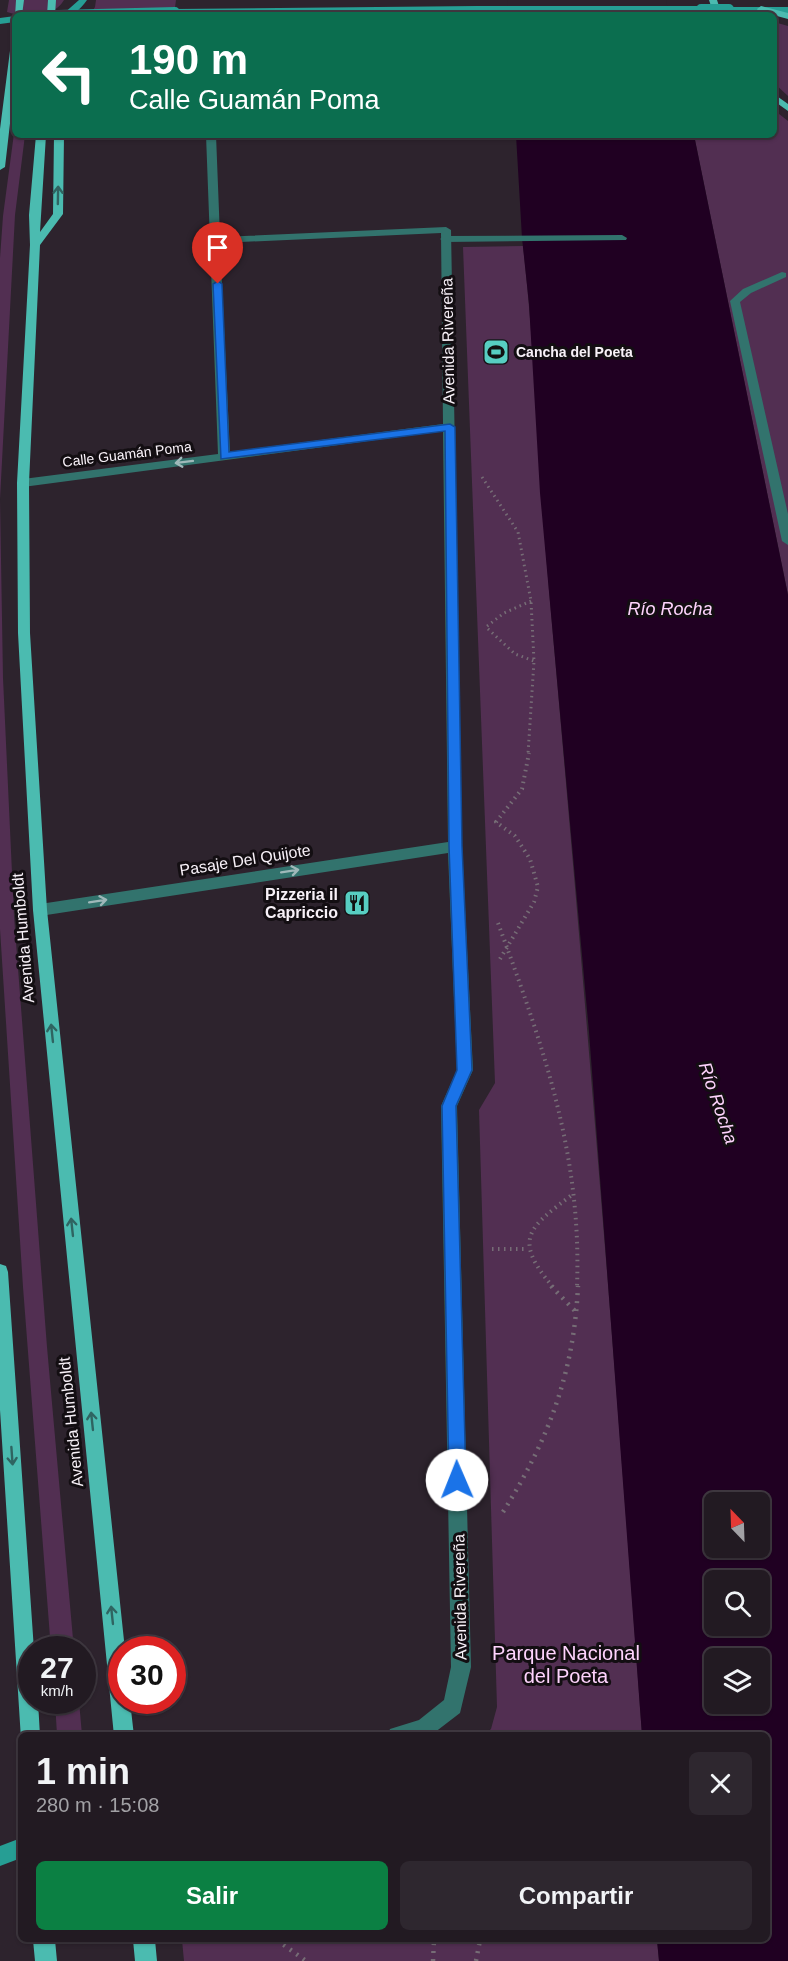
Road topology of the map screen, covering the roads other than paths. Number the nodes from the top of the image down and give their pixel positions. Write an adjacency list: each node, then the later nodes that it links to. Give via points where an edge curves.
1 (83, 0): 5 (main road)
2 (476, 9): 3 (main road, bridge); 6 (main road, bridge); 7 (main road)
3 (760, 9): 4 (main road); 8 (main road)
4 (788, 10)
5 (70, 12)
6 (175, 12)
7 (461, 12)
8 (772, 12)
9 (12, 68): 13 (main road)
10 (41, 138): 17 (main road, Avenida Humboldt)
11 (59, 138): 17 (main road, one-way to 11, via 58,214)
12 (210, 138): 16 (street)
13 (0, 167)
14 (446, 234): 15 (street); 16 (street); 19 (street, Avenida Rivereña)
15 (622, 238)
16 (216, 240): 20 (street)
17 (35, 245): 21 (main road, Avenida Humboldt)
18 (782, 275): 22 (street, via 735,301)
19 (450, 427): 20 (street, Calle Guamán Poma); 23 (street, Avenida Rivereña)
20 (224, 456): 21 (street, Calle Guamán Poma, one-way to 21)
21 (23, 483): 24 (main road, Avenida Humboldt, via 24,633)
22 (788, 541)
23 (455, 846): 24 (street, Pasaje Del Quijote, one-way to 23); 28 (street, Avenida Rivereña, via 465,1070 449,1106 461,1666 453,1706 423,1728)
24 (40, 910): 27 (main road, Avenida Humboldt, one-way to 24)
25 (0, 1272): 26 (main road, one-way to 26)
26 (30, 1732)
27 (124, 1732)
28 (410, 1732)
29 (18, 1849): 30 (main road)
30 (0, 1857)
31 (44, 1942): 33 (main road)
32 (144, 1942): 34 (main road)
33 (46, 1961)
34 (146, 1961)

